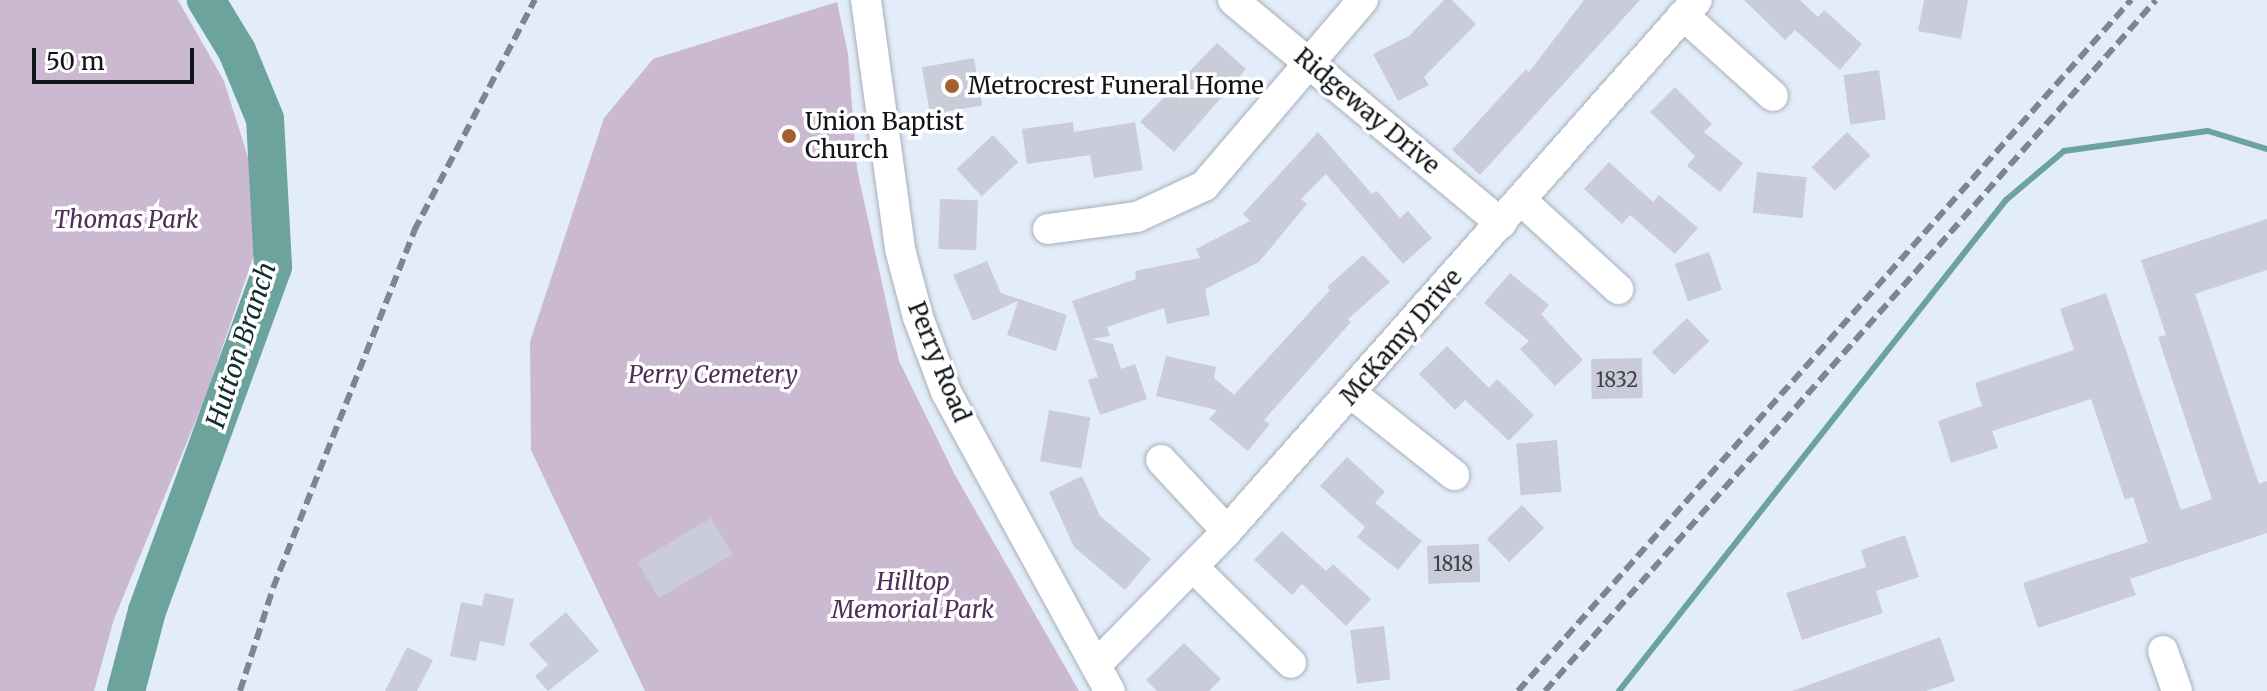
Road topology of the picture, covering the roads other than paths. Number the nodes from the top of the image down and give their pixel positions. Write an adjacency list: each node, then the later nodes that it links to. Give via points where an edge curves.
1 (866, 0): 18 (street, Perry Road, via 900,249 918,317 946,392)
2 (1233, 0): 5 (street, Ridgeway Drive)
3 (1363, 0): 5 (street)
4 (1692, 4): 6 (street); 7 (street, McKamy Drive)
5 (1309, 61): 8 (street, Ridgeway Drive); 9 (street, via 1204,186 1137,217)
6 (1773, 96)
7 (1521, 200): 8 (street, McKamy Drive); 10 (street)
8 (1501, 223): 11 (street, McKamy Drive)
9 (1048, 229)
10 (1618, 289)
11 (1351, 393): 13 (street); 14 (street, McKamy Drive)
12 (1161, 460): 14 (street)
13 (1454, 475)
14 (1227, 531): 15 (street, McKamy Drive)
15 (1193, 567): 17 (street); 18 (street, McKamy Drive)
16 (2163, 651): 19 (street)
17 (1291, 663)
18 (1103, 678)
19 (2177, 691)

